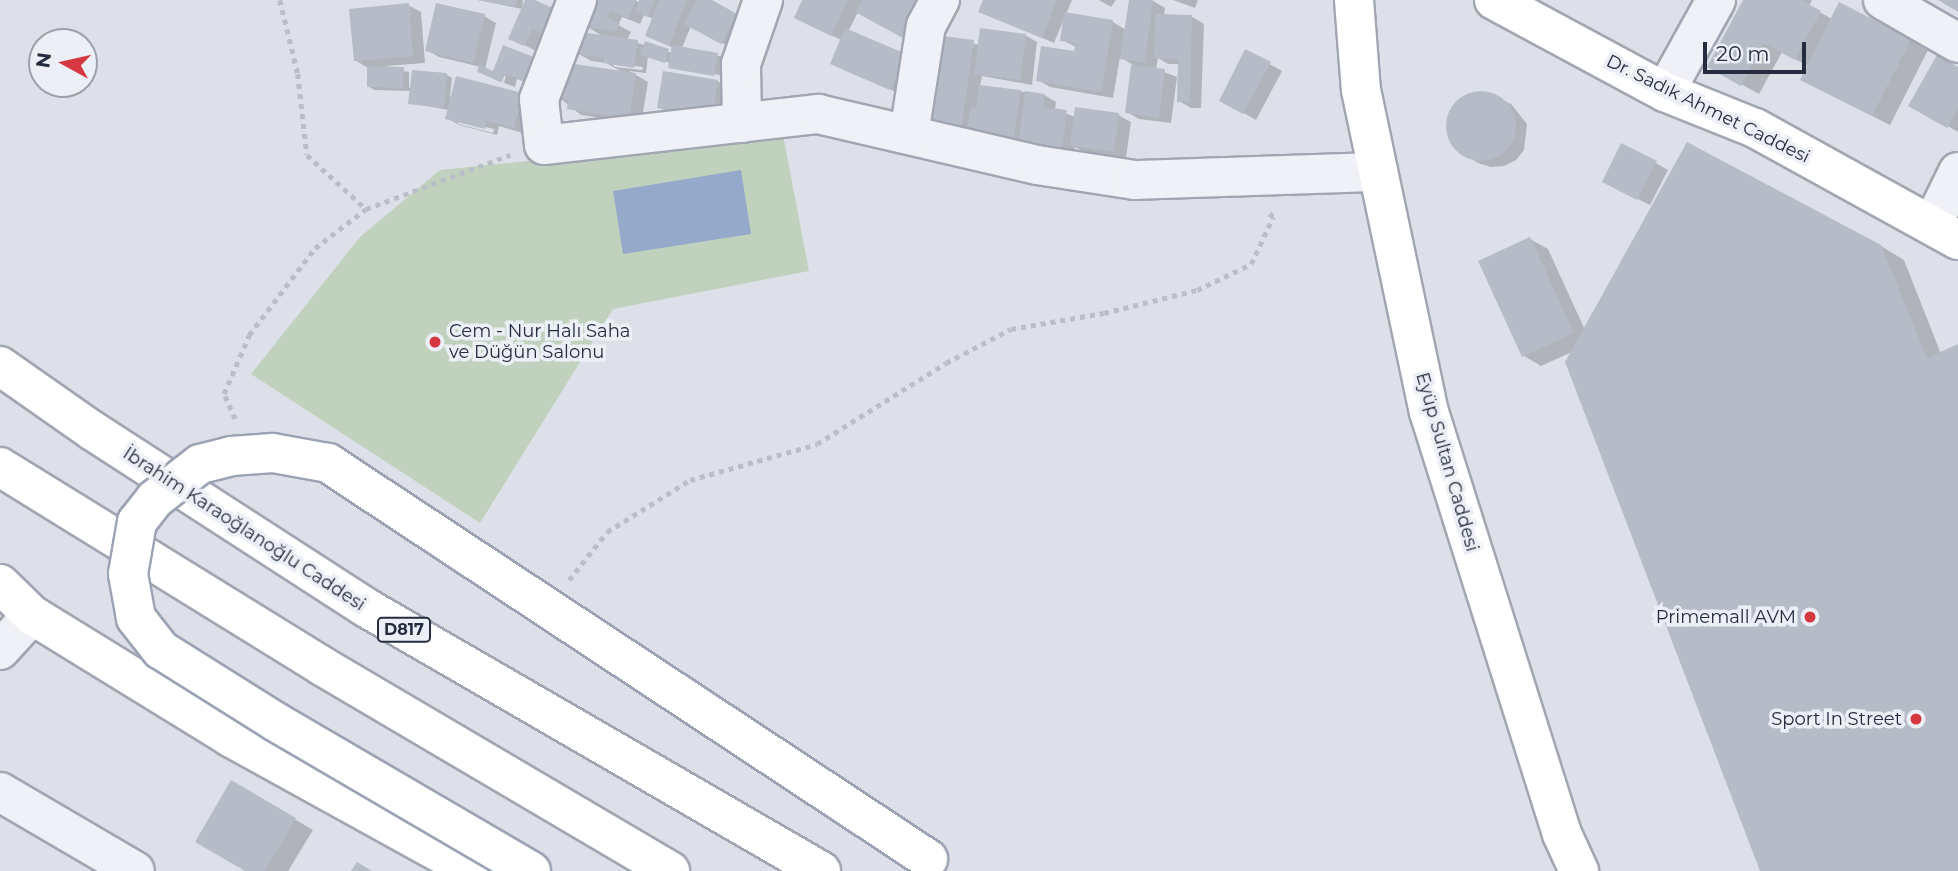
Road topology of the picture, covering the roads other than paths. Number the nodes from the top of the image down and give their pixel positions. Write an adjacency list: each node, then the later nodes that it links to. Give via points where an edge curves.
1 (577, 0): 10 (street, via 539,99 544,145)
2 (763, 0): 10 (street, via 741,64)
3 (940, 0): 11 (street, via 926,26)
4 (1354, 0): 12 (main road, Eyüp Sultan Caddesi, via 1361,90)
5 (1494, 0): 9 (main road, Dr. Sadık Ahmet Caddesi)
6 (1716, 0): 9 (street)
7 (1883, 0): 8 (street)
8 (1958, 43)
9 (1665, 92): 14 (main road, Dr. Sadık Ahmet Caddesi, via 1755,128)
10 (742, 123): 11 (street, via 818,114)
11 (909, 135): 12 (street, via 1037,165 1135,180)
12 (1378, 172): 27 (main road, Eyüp Sultan Caddesi, via 1429,412 1562,834)
13 (1958, 172): 14 (street)
14 (1945, 232)
15 (0, 366): 26 (main road, İbrahim Karaoğlanoğlu Caddesi / D817, via 365,607)
16 (0, 467): 25 (main road, via 322,666)
17 (0, 584): 18 (main road)
18 (32, 615): 19 (street); 23 (main road, via 230,737)
19 (0, 650)
20 (1, 794): 22 (street)
21 (936, 865): 24 (main road, bridge, via 328,463 273,453 200,464 155,499 137,522 128,574 136,618 161,650)
22 (135, 871)
23 (473, 871)
24 (531, 871)
25 (670, 871)
26 (821, 871)
27 (1579, 871)

